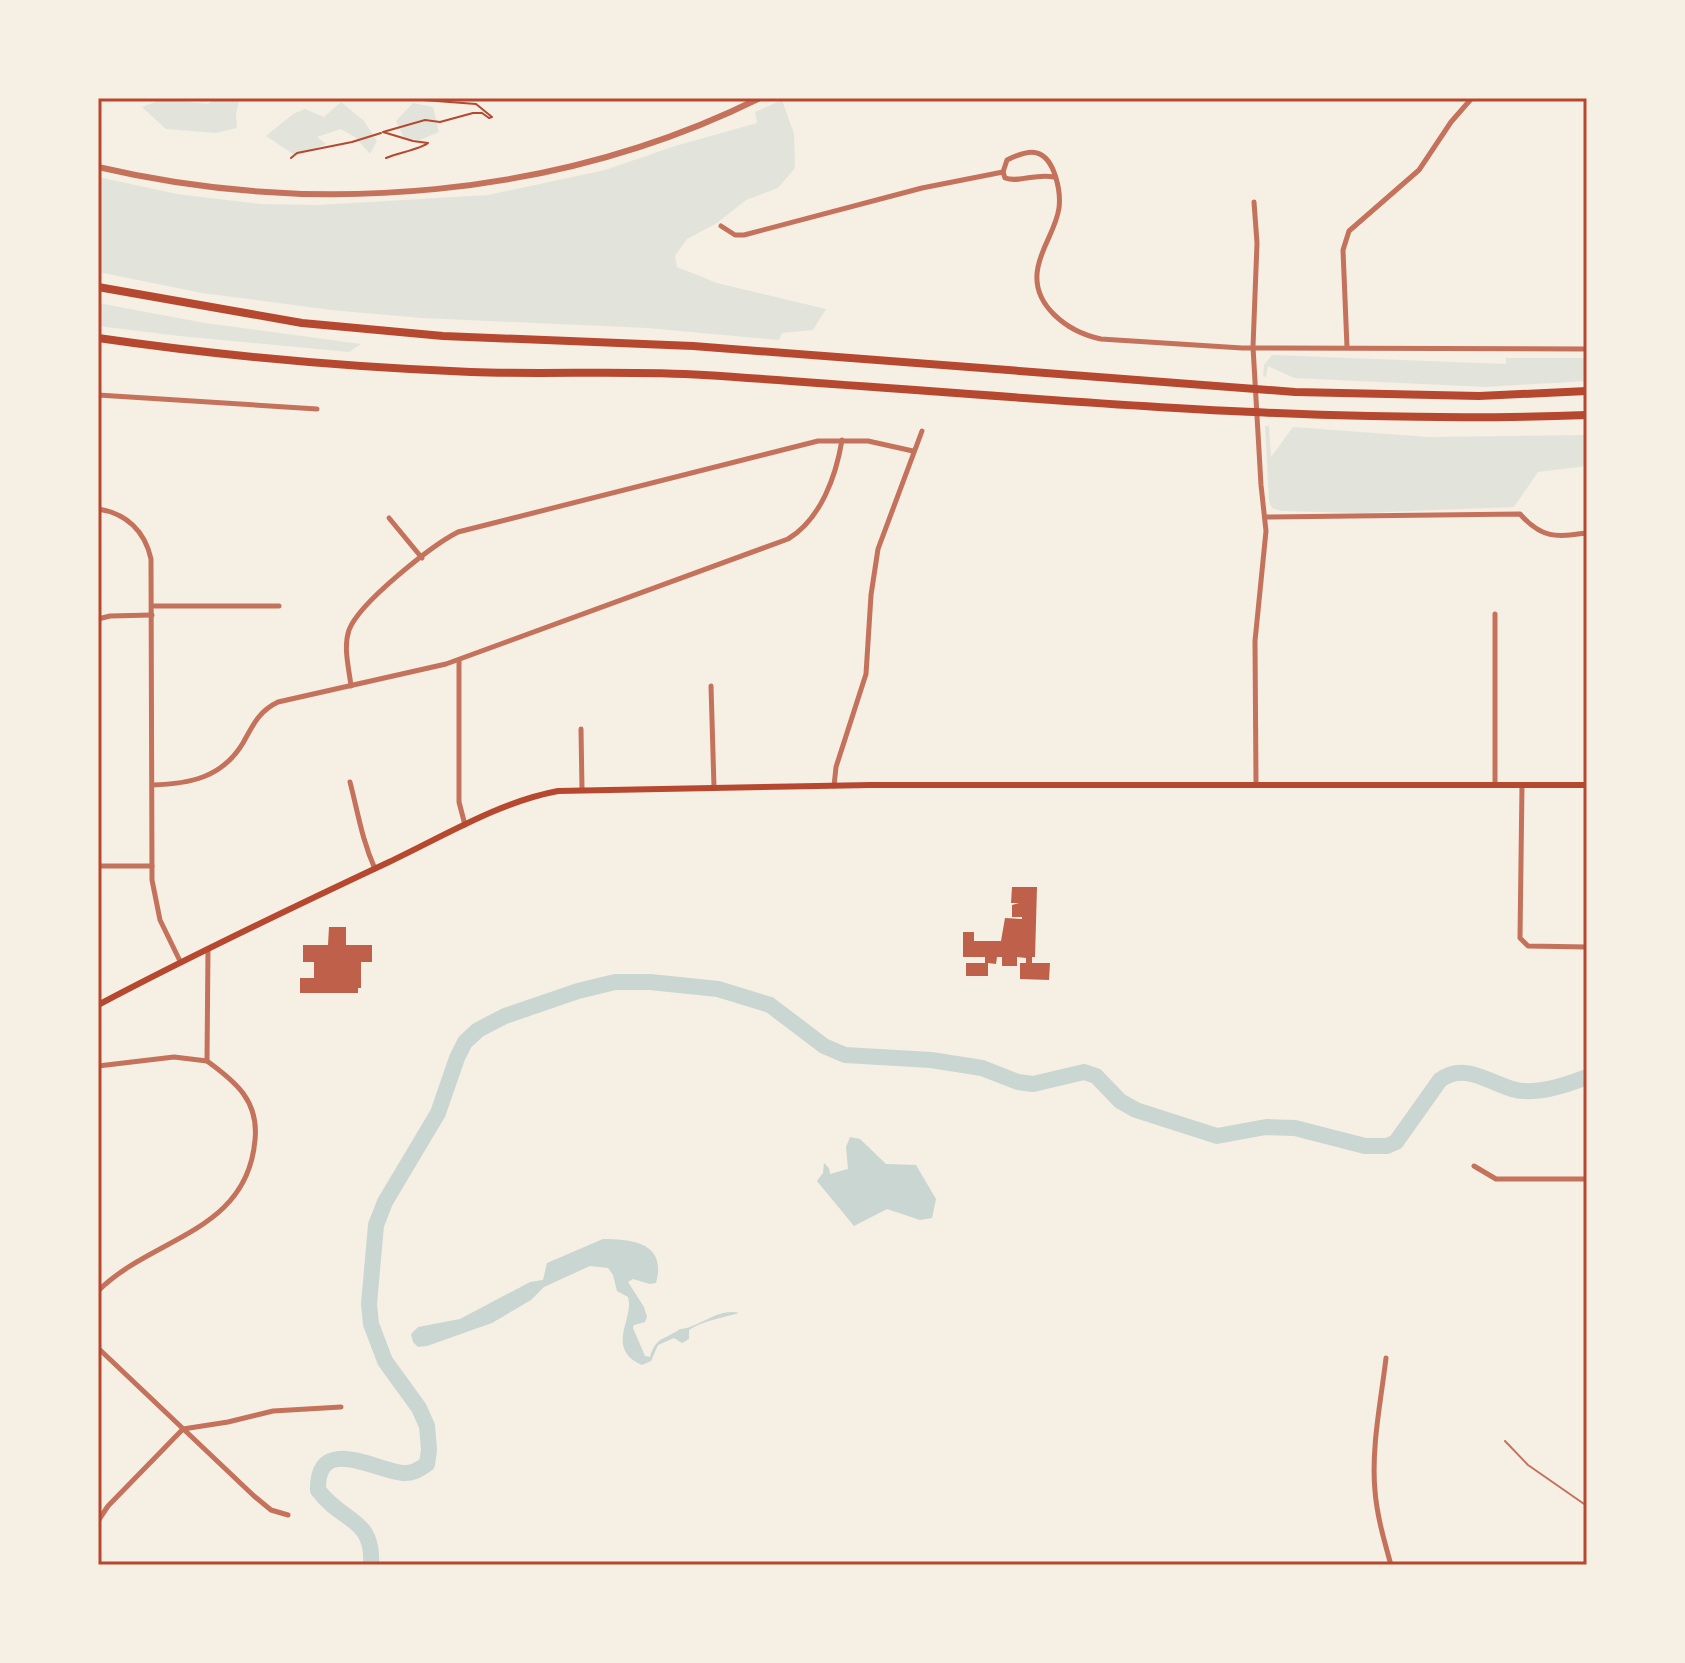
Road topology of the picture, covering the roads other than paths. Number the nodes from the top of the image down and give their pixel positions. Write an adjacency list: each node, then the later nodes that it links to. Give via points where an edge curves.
1 (760, 98): 3 (street, via 695,127 601,158 441,187 287,195 178,183)
2 (1472, 98): 11 (street, via 1419,170 1346,237)
3 (98, 167)
4 (1003, 172): 5 (street, via 1011,180); 5 (street, via 1010,159 1035,152 1047,160); 7 (street, via 741,236)
5 (1055, 178): 10 (street, via 1058,212 1037,280 1043,301 1061,321 1101,339)
6 (1254, 202): 10 (street)
7 (721, 226)
8 (98, 287): 13 (highway, via 302,323 443,336 693,346 1295,392 1479,396)
9 (98, 338): 16 (highway, via 295,362 474,372 697,375 1220,411 1477,419)
10 (1253, 347): 11 (street); 21 (street)
11 (1347, 347): 12 (street)
12 (1587, 349)
13 (1587, 391)
14 (98, 395): 15 (street)
15 (317, 409)
16 (1587, 415)
17 (922, 431): 19 (street)
18 (842, 440): 19 (street); 24 (street, via 472,527); 30 (street, via 817,511 788,539)
19 (913, 451): 40 (street, via 878,549 866,674)
20 (98, 509): 25 (street, via 121,516 144,538 151,559)
21 (1265, 517): 23 (street, via 1520,514 1546,534); 35 (street, via 1255,653)
22 (389, 518): 24 (street)
23 (1587, 533)
24 (422, 558): 31 (street, via 371,600 353,623 347,645)
25 (152, 606): 26 (street); 28 (street)
26 (279, 606)
27 (1495, 614): 37 (street)
28 (152, 615): 29 (street); 36 (street)
29 (98, 619)
30 (459, 660): 31 (street); 43 (street, via 459,802)
31 (351, 686): 36 (street, via 278,702 260,714 236,753 216,772 189,783)
32 (711, 686): 41 (street)
33 (581, 729): 42 (street)
34 (350, 782): 46 (street, via 363,842)
35 (1256, 784): 37 (main road); 40 (main road)
36 (152, 785): 45 (street)
37 (1495, 785): 38 (main road)
38 (1522, 785): 39 (main road); 48 (street, via 1520,938 1528,946)
39 (1587, 785)
40 (834, 786): 41 (main road)
41 (714, 787): 42 (main road)
42 (582, 789): 43 (main road, via 538,795)
43 (465, 826): 46 (main road)
44 (98, 866): 45 (street)
45 (152, 866): 49 (street, via 157,910)
46 (375, 869): 47 (main road)
47 (208, 947): 49 (main road); 51 (street)
48 (1587, 947)
49 (180, 961): 50 (main road)
50 (98, 1005)
51 (207, 1061): 52 (street, via 174,1057); 55 (street, via 242,1089 254,1112 254,1149 240,1188 212,1219 112,1277)
52 (98, 1066)
53 (1474, 1166): 54 (street, via 1496,1179)
54 (1587, 1179)
55 (98, 1291)
56 (98, 1348): 59 (street)
57 (1386, 1358): 64 (street, via 1374,1489)
58 (341, 1407): 59 (street, via 273,1411)
59 (183, 1429): 62 (street, via 271,1510); 63 (street)
60 (1505, 1441): 61 (lane, via 1528,1465)
61 (1587, 1506)
62 (288, 1515)
63 (98, 1521)
64 (1391, 1565)

